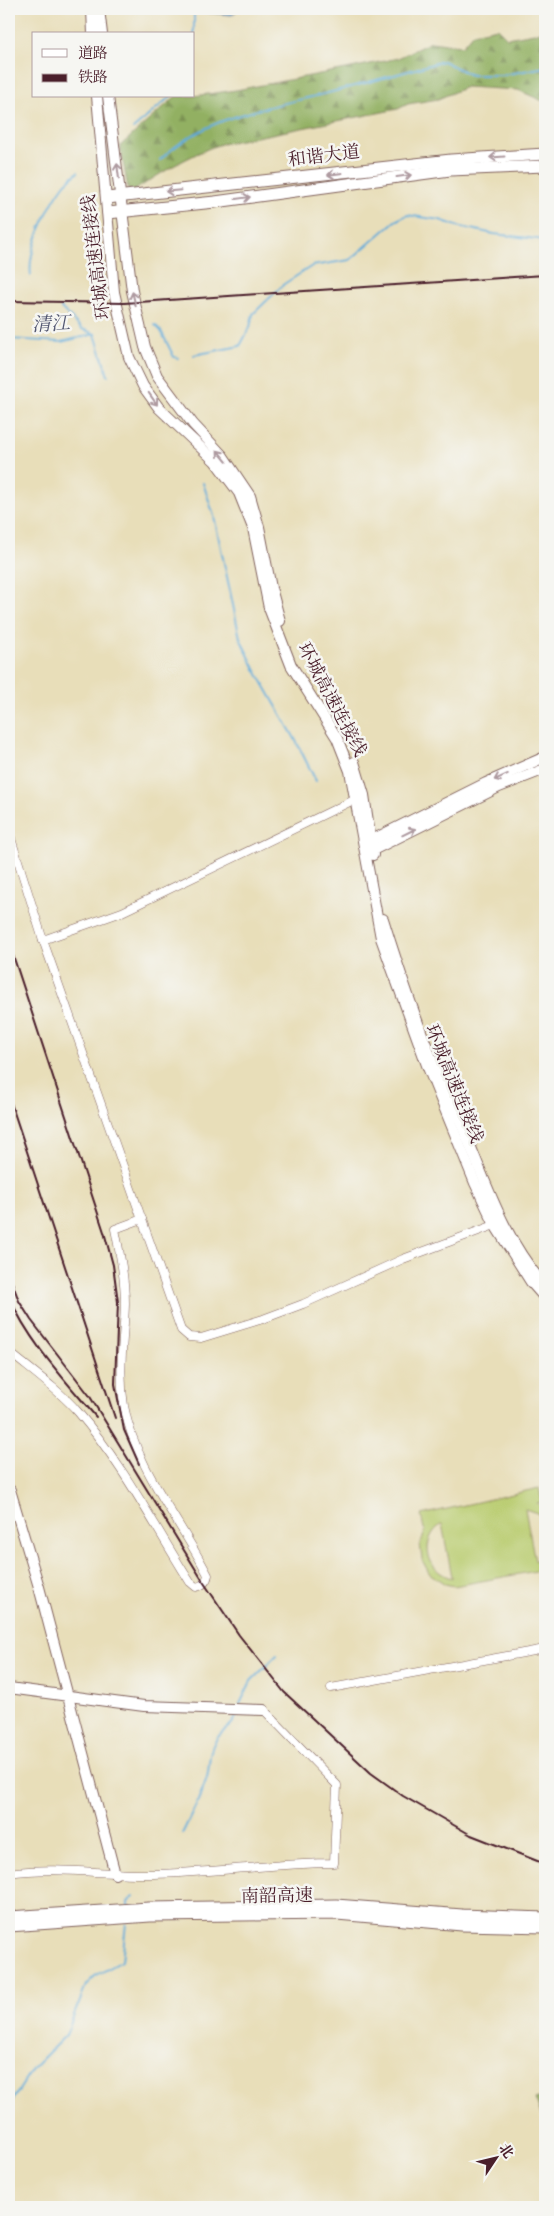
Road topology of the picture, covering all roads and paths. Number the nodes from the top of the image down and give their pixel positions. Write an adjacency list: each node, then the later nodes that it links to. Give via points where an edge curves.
1 (92, 9): 3 (main road)
2 (100, 9): 4 (main road)
3 (93, 32)
4 (102, 32)
5 (97, 98): 10 (main road, 环城高速连接线)
6 (108, 98): 9 (main road, 环城高速连接线, one-way to 6)
7 (545, 154): 9 (highway, 和谐大道, one-way to 9, via 451,160)
8 (545, 166): 11 (highway, 和谐大道, one-way to 8, via 215,202 450,170)
9 (121, 196): 10 (highway, 和谐大道); 11 (main road, 环城高速连接线)
10 (107, 198): 12 (main road, 环城高速连接线)
11 (123, 211): 12 (highway, 和谐大道); 15 (main road, 环城高速连接线, one-way to 11, via 357,768 344,736 297,663 283,632 250,496 223,456 193,424 162,383 145,346 132,291)
12 (108, 213): 15 (main road, 环城高速连接线, one-way to 15, via 114,292 129,357 143,386 159,408 215,461 239,493 253,528 264,589 278,634 291,665 337,738)
13 (545, 757): 17 (main road, one-way to 17, via 486,784)
14 (545, 770): 17 (main road, one-way to 14, via 499,787)
15 (360, 797): 17 (main road, 环城高速连接线); 18 (street, via 122,912)
16 (9, 832): 18 (street)
17 (368, 847): 20 (main road, 环城高速连接线, via 381,914 406,991)
18 (43, 940): 19 (street)
19 (142, 1219): 20 (street, via 181,1330 189,1337 201,1338 303,1304 403,1259); 23 (street, via 114,1229 124,1283 120,1366 125,1408 141,1459 208,1574 201,1586 196,1587 190,1582 103,1443 82,1417 56,1390)
20 (499, 1224): 21 (main road, 环城高速连接线); 22 (main road, 环城高速连接线, via 532,1282)
21 (545, 1286)
22 (545, 1298)
23 (9, 1352)
24 (9, 1490): 28 (main road)
25 (545, 1649): 27 (street)
26 (9, 1688): 28 (main road)
27 (331, 1688)
28 (68, 1695): 29 (main road, via 144,1706); 31 (main road)
29 (264, 1710): 31 (street, via 337,1785 334,1863 295,1863 210,1873)
30 (9, 1873): 31 (street, via 34,1869)
31 (115, 1874)
32 (149, 1912): 33 (highway, 南韶高速); 35 (highway, 南韶高速, via 336,1905 462,1916); 37 (highway, 南韶高速, via 337,1914 462,1925)
33 (100, 1916): 34 (highway, 南韶高速); 36 (highway, 南韶高速)
34 (9, 1917)
35 (545, 1918)
36 (9, 1926)
37 (545, 1927)

